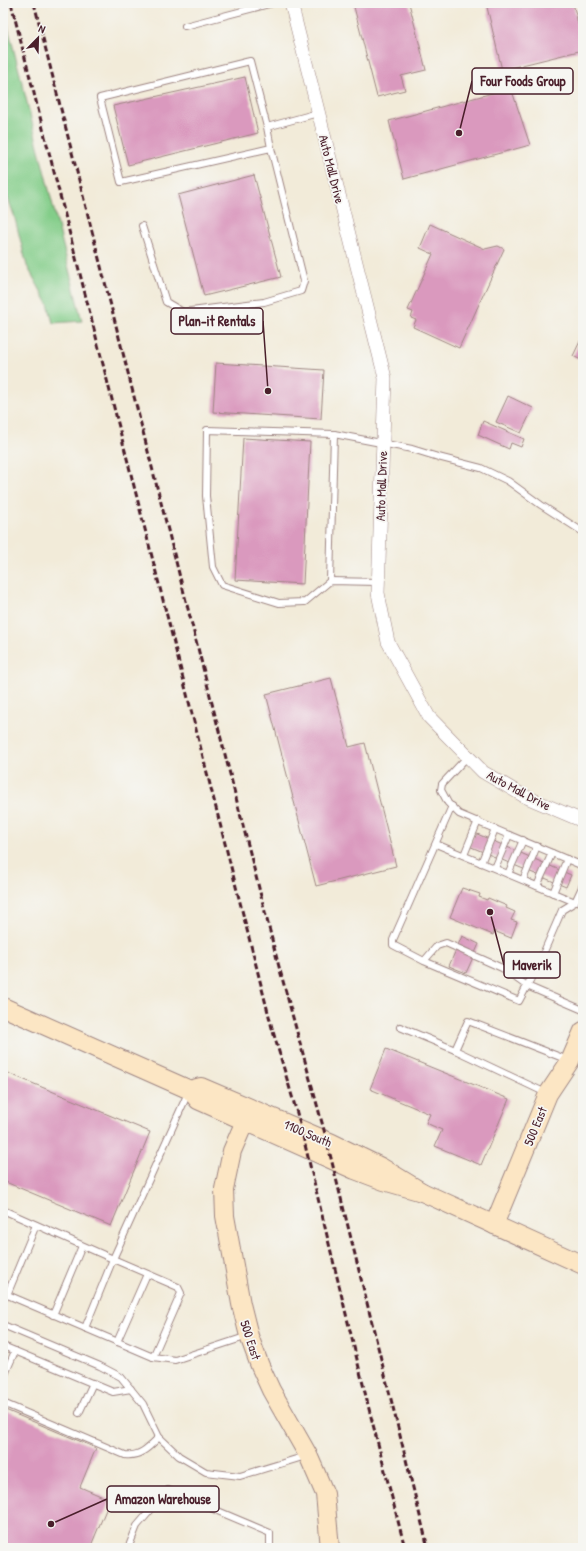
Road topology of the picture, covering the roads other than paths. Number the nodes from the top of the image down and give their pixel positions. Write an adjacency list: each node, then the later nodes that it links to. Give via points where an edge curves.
1 (273, 3): 3 (lane)
2 (291, 3): 4 (street, Auto Mall Drive)
3 (185, 26)
4 (318, 113): 5 (lane); 9 (street, Auto Mall Drive, via 385,378)
5 (267, 127): 6 (lane); 6 (lane, via 250,60 100,98 121,182)
6 (271, 148): 7 (lane, via 304,281 301,291 264,302 183,312 166,302)
7 (142, 226)
8 (334, 434): 9 (lane); 11 (lane); 11 (lane, via 206,430 206,496 213,567 222,585 279,603 305,602)
9 (382, 444): 10 (lane, via 412,449 481,468 508,481); 12 (street, Auto Mall Drive)
10 (583, 532)
11 (330, 581): 12 (lane)
12 (378, 582): 13 (street, Auto Mall Drive, via 388,642 429,717)
13 (468, 756): 14 (lane, via 442,784 441,790); 16 (street, Auto Mall Drive, via 483,772 524,796)
14 (452, 806): 15 (lane, via 459,814); 20 (lane)
15 (478, 821): 17 (lane); 23 (lane)
16 (583, 821)
17 (495, 829): 18 (lane); 25 (lane)
18 (509, 835): 19 (lane); 27 (lane)
19 (523, 840): 21 (lane); 28 (lane)
20 (436, 844): 23 (lane); 34 (lane, via 392,945)
21 (537, 846): 22 (lane); 29 (lane)
22 (552, 853): 24 (lane); 31 (lane)
23 (464, 855): 25 (lane)
24 (567, 859): 26 (lane); 32 (lane)
25 (481, 863): 27 (lane)
26 (583, 866)
27 (495, 868): 28 (lane)
28 (508, 874): 29 (lane)
29 (523, 880): 31 (lane)
30 (583, 885): 33 (lane)
31 (537, 886): 32 (lane)
32 (553, 893): 33 (lane)
33 (574, 902): 35 (lane, via 562,910)
34 (424, 961): 35 (lane, via 519,1000); 35 (lane, via 437,946 446,943 502,968)
35 (527, 986): 37 (lane)
36 (3, 1006): 42 (street, 1100 South)
37 (583, 1010)
38 (400, 1026): 40 (lane)
39 (583, 1031): 41 (street, 500 East)
40 (455, 1050): 41 (lane, via 468,1021); 43 (lane)
41 (570, 1061): 43 (street, 500 East)
42 (190, 1090): 44 (street, 1100 South, via 198,1100); 45 (street, 1100 South, via 201,1087 294,1126 392,1173); 50 (lane)
43 (548, 1094): 48 (street, 500 East)
44 (245, 1121): 45 (street, 1100 South, via 355,1170); 57 (street, 500 East, via 228,1166 224,1202)
45 (422, 1192): 48 (street, 1100 South)
46 (3, 1211): 47 (lane)
47 (36, 1225): 49 (lane); 53 (lane)
48 (494, 1225): 51 (street, 1100 South)
49 (82, 1246): 50 (lane); 54 (lane)
50 (113, 1260): 52 (lane); 56 (lane)
51 (583, 1265)
52 (147, 1274): 58 (lane); 61 (lane, via 178,1288 181,1293)
53 (5, 1294): 54 (lane)
54 (53, 1315): 56 (lane)
55 (3, 1325): 64 (lane, via 100,1366 121,1377)
56 (85, 1328): 58 (lane)
57 (249, 1336): 61 (lane, via 175,1360); 68 (street, 500 East, via 271,1390)
58 (117, 1342): 61 (lane)
59 (3, 1346): 60 (lane)
60 (15, 1351): 62 (lane); 63 (lane)
61 (153, 1357)
62 (3, 1380)
63 (92, 1383): 64 (lane, via 114,1392); 66 (lane)
64 (131, 1389): 67 (lane, via 143,1404)
65 (3, 1403): 67 (lane, via 125,1455 138,1454)
66 (79, 1413)
67 (159, 1437): 68 (lane, via 178,1456 206,1472 240,1476)
68 (308, 1455): 71 (street, 500 East, via 325,1494)
69 (130, 1547): 70 (lane, via 137,1526 168,1490 270,1533)
70 (270, 1548)
71 (330, 1548)

